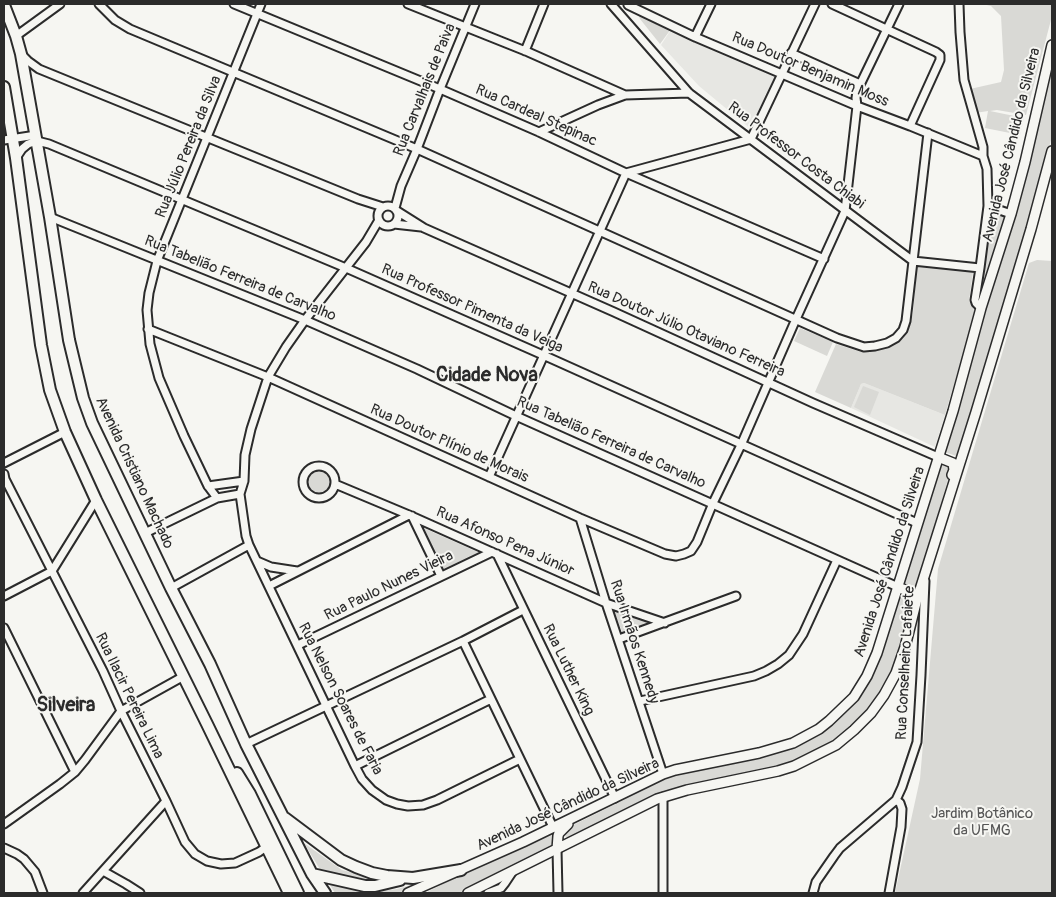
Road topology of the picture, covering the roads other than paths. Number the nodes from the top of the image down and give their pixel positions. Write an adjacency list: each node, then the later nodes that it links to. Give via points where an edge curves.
1 (60, 4): 20 (street)
2 (99, 4): 27 (street, via 130,29)
3 (234, 4): 16 (street, Rua Cardeal Stepinac)
4 (261, 4): 16 (street, Rua Júlio Pereira da Silva)
5 (408, 4): 18 (street)
6 (474, 4): 18 (street, Rua Carvalhais de Paiva)
7 (544, 4): 23 (street)
8 (611, 4): 17 (street, Rua Professor Costa Chiabi)
9 (629, 4): 17 (street); 21 (street, Rua Doutor Benjamin Moss)
10 (711, 4): 21 (street)
11 (815, 4): 24 (street)
12 (832, 4): 19 (street)
13 (899, 4): 19 (street)
14 (959, 4): 45 (street, via 964,80)
15 (4, 5): 20 (highway, Avenida Cristiano Machado)
16 (257, 14): 27 (street, Rua Júlio Pereira da Silva); 32 (street, Rua Cardeal Stepinac)
17 (622, 17): 33 (street, Rua Professor Costa Chiabi)
18 (465, 27): 23 (street); 32 (street, Rua Carvalhais de Paiva)
19 (886, 29): 30 (street); 36 (street, via 940,55)
20 (16, 36): 25 (highway, Avenida Cristiano Machado)
21 (695, 37): 28 (street, Rua Doutor Benjamin Moss)
22 (1052, 45): 54 (main road, Avenida José Cândido da Silveira)
23 (525, 51): 34 (street)
24 (791, 53): 28 (street); 30 (street)
25 (21, 54): 26 (street); 29 (highway, Avenida Cristiano Machado)
26 (39, 69): 29 (street, via 29,71); 39 (street)
27 (234, 74): 39 (street, Rua Júlio Pereira da Silva); 43 (street)
28 (781, 74): 35 (street, Rua Doutor Benjamin Moss); 42 (street)
29 (25, 77): 40 (highway, Avenida Cristiano Machado)
30 (860, 84): 35 (street)
31 (4, 87): 41 (highway)
32 (440, 89): 37 (street, Rua Cardeal Stepinac); 43 (street, Rua Carvalhais de Paiva)
33 (689, 93): 34 (street); 42 (street, Rua Professor Costa Chiabi)
34 (625, 95): 37 (street)
35 (857, 106): 36 (street, Rua Doutor Benjamin Moss); 53 (street)
36 (910, 126): 38 (street, Rua Doutor Benjamin Moss)
37 (539, 132): 47 (street, Rua Cardeal Stepinac)
38 (928, 133): 45 (street, Rua Doutor Benjamin Moss); 66 (street)
39 (207, 137): 49 (street, Rua Júlio Pereira da Silva); 51 (street)
40 (37, 138): 41 (street); 46 (street); 49 (street, Rua Professor Pimenta da Veiga); 55 (highway, Avenida Cristiano Machado)
41 (8, 139): 46 (highway)
42 (750, 139): 47 (street); 53 (street, Rua Professor Costa Chiabi)
43 (417, 150): 48 (street, Rua Carvalhais de Paiva); 62 (street)
44 (1052, 151): 89 (main road)
45 (983, 156): 50 (street, via 987,169)
46 (16, 158): 78 (highway, via 41,345 50,390)
47 (626, 173): 62 (street); 64 (street, Rua Cardeal Stepinac)
48 (401, 186): 51 (street, Rua Carvalhais de Paiva); 52 (street, Rua Carvalhais de Paiva)
49 (182, 200): 65 (street, Rua Júlio Pereira da Silva); 67 (street, Rua Professor Pimenta da Veiga)
50 (988, 206): 54 (street); 68 (street)
51 (383, 208): 52 (street, via 391,206); 56 (street)
52 (396, 209): 58 (street, via 398,218); 60 (street, Rua Doutor Júlio Otaviano Ferreira)
53 (845, 211): 64 (street); 66 (street, Rua Professor Costa Chiabi)
54 (1011, 214): 70 (main road, Avenida José Cândido da Silveira)
55 (50, 217): 57 (street, Rua Tabelião Ferreira de Carvalho); 61 (highway, Avenida Cristiano Machado)
56 (379, 220): 59 (street); 63 (street)
57 (63, 221): 61 (street); 65 (street, Rua Tabelião Ferreira de Carvalho)
58 (394, 224): 59 (street); 60 (street, Rua Doutor Júlio Otaviano Ferreira)
59 (385, 226): 63 (street)
60 (424, 228): 69 (street, Rua Doutor Júlio Otaviano Ferreira)
61 (52, 230): 95 (highway, Avenida Cristiano Machado, via 69,340 83,398)
62 (600, 231): 69 (street); 71 (street)
63 (366, 242): 67 (street)
64 (824, 259): 71 (street)
65 (157, 261): 72 (street, Rua Tabelião Ferreira de Carvalho); 73 (street, Rua Júlio Pereira da Silva, via 149,292)
66 (913, 261): 68 (street); 71 (street, via 906,321 903,330 887,343 864,347)
67 (346, 268): 72 (street); 74 (street, Rua Professor Pimenta da Veiga)
68 (980, 268): 70 (street, via 975,300)
69 (572, 294): 74 (street); 76 (street, Rua Doutor Júlio Otaviano Ferreira)
70 (981, 308): 80 (main road, Avenida José Cândido da Silveira)
71 (796, 319): 76 (street)
72 (305, 320): 75 (street); 77 (street, Rua Tabelião Ferreira de Carvalho)
73 (148, 329): 75 (street, Rua Doutor Plínio de Morais); 86 (street, Rua Júlio Pereira da Silva, via 165,395)
74 (543, 355): 77 (street); 79 (street, Rua Professor Pimenta da Veiga)
75 (268, 377): 83 (street, Rua Doutor Plínio de Morais); 84 (street, via 251,428)
76 (768, 382): 79 (street); 80 (street, Rua Doutor Júlio Otaviano Ferreira)
77 (516, 416): 83 (street); 91 (street, Rua Tabelião Ferreira de Carvalho)
78 (65, 432): 81 (street); 90 (highway)
79 (741, 445): 91 (street); 94 (street, Rua Professor Pimenta da Veiga)
80 (938, 457): 89 (main road, via 954,464 947,490); 94 (main road, Avenida José Cândido da Silveira)
81 (4, 464)
82 (4, 476): 100 (street, Rua Ilacir Pereira Lima)
83 (489, 477): 93 (street, Rua Doutor Plínio de Morais)
84 (244, 481): 86 (street); 87 (street)
85 (335, 484): 85 (street, via 332,473 318,466 308,470 303,479 308,493 317,498 327,496); 92 (street, Rua Afonso Pena Júnior)
86 (208, 486): 88 (street, Rua Júlio Pereira da Silva)
87 (240, 494): 88 (street); 96 (street, Rua Nelson Soares de Faria)
88 (217, 498): 95 (street)
89 (948, 499): 103 (main road)
90 (96, 500): 100 (street); 118 (highway)
91 (713, 503): 93 (street, Rua Doutor Plínio de Morais, via 697,542 691,550 676,556); 98 (street, Rua Tabelião Ferreira de Carvalho)
92 (410, 516): 97 (street, Rua Afonso Pena Júnior); 101 (street); 102 (street)
93 (580, 518): 110 (street, Rua Irmãos Kennedy)
94 (917, 523): 105 (main road, Avenida José Cândido da Silveira)
95 (144, 533): 106 (highway, Avenida Cristiano Machado)
96 (249, 545): 99 (street, Rua Nelson Soares de Faria); 106 (street)
97 (495, 553): 102 (street, Rua Paulo Nunes Vieira); 110 (street, Rua Afonso Pena Júnior); 111 (street, Rua Luther King)
98 (837, 560): 105 (street, Rua Tabelião Ferreira de Carvalho); 120 (street, via 803,634 789,655 778,664 754,676)
99 (257, 561): 101 (street); 104 (street, Rua Nelson Soares de Faria)
100 (52, 571): 107 (street); 122 (street, Rua Ilacir Pereira Lima)
101 (297, 571): 104 (street)
102 (441, 576): 117 (street, Rua Paulo Nunes Vieira)
103 (925, 577): 109 (main road); 112 (street, Rua Conselheiro Lafaiete)
104 (269, 586): 117 (street, Rua Nelson Soares de Faria)
105 (898, 586): 109 (main road); 128 (main road, Avenida José Cândido da Silveira, via 867,676 854,697 829,721 805,737 772,750)
106 (170, 588): 124 (highway, Avenida Cristiano Machado, via 210,664)
107 (4, 596)
108 (736, 596): 113 (street)
109 (917, 599): 112 (street); 129 (main road, via 896,674 871,713 836,745 778,771)
110 (606, 603): 113 (street, Rua Afonso Pena Júnior); 115 (street, Rua Irmãos Kennedy)
111 (524, 610): 116 (street); 130 (street, Rua Luther King)
112 (924, 614): 131 (street, Rua Conselheiro Lafaiete, via 917,742)
113 (665, 623): 115 (street)
114 (4, 628): 127 (street)
115 (619, 640): 120 (street, Rua Irmãos Kennedy)
116 (463, 641): 119 (street); 121 (street)
117 (298, 645): 121 (street, Rua Nelson Soares de Faria)
118 (184, 676): 122 (street); 123 (highway)
119 (492, 699): 125 (street); 126 (street)
120 (640, 700): 128 (street, Rua Irmãos Kennedy)
121 (326, 706): 124 (street); 126 (street, Rua Nelson Soares de Faria)
122 (121, 711): 127 (street); 132 (street, Rua Ilacir Pereira Lima)
123 (209, 728): 137 (highway); 149 (highway, via 250,794)
124 (246, 744): 133 (highway, Avenida Cristiano Machado)
125 (520, 759): 126 (street, Rua Nelson Soares de Faria, via 437,800 416,806 397,804 379,796 362,779); 136 (street)
126 (355, 766)
127 (75, 772): 135 (street)
128 (663, 774): 130 (main road, Avenida José Cândido da Silveira)
129 (663, 797): 139 (main road); 155 (street)
130 (615, 798): 134 (main road, Avenida José Cândido da Silveira)
131 (896, 800): 156 (street, Rua Conselheiro Lafaiete, via 840,848 823,870); 157 (street, via 902,808 901,827)
132 (166, 801): 137 (street, Rua Ilacir Pereira Lima, via 185,842 195,854 207,861 235,863); 142 (street)
133 (283, 816): 143 (highway, Avenida Cristiano Machado); 144 (highway, via 341,860 387,876)
134 (576, 817): 136 (main road, Avenida José Cândido da Silveira); 139 (main road, via 558,836)
135 (4, 824)
136 (554, 827): 140 (main road, Avenida José Cândido da Silveira)
137 (266, 847): 148 (highway)
138 (4, 848): 145 (street, via 30,866)
139 (557, 849): 141 (main road); 154 (street)
140 (461, 870): 144 (highway); 151 (main road, Avenida José Cândido da Silveira)
141 (514, 870): 152 (main road); 153 (street, via 506,884)
142 (103, 871): 146 (street); 147 (street)
143 (312, 874): 144 (highway, via 370,886); 150 (highway, Avenida Cristiano Machado)
144 (413, 878)
145 (43, 893)
146 (83, 893)
147 (140, 893)
148 (289, 893)
149 (298, 893)
150 (325, 893)
151 (408, 893)
152 (468, 893)
153 (488, 893)
154 (558, 893)
155 (663, 893)
156 (813, 893)
157 (889, 893)

